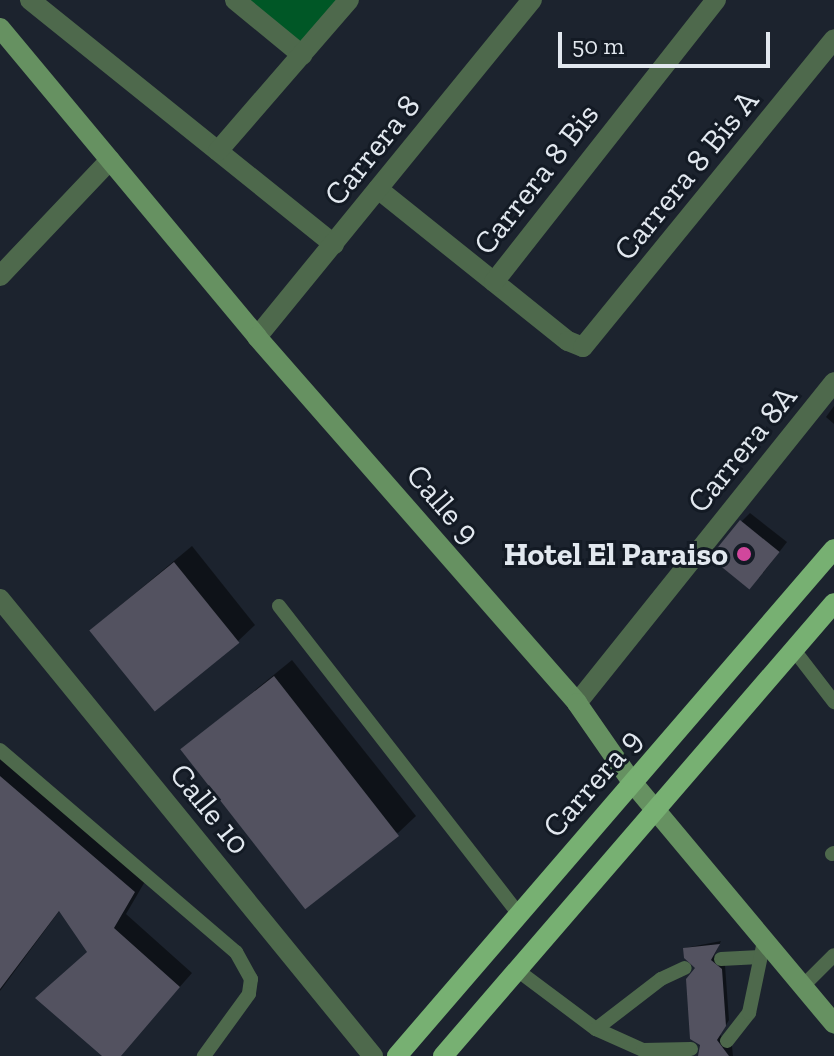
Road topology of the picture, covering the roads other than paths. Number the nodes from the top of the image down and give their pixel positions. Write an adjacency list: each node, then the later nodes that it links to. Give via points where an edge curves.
1 (30, 0): 9 (street)
2 (235, 0): 8 (street)
3 (349, 0): 8 (street)
4 (532, 0): 11 (street, Carrera 8)
5 (716, 0): 14 (street, Carrera 8 Bis)
6 (0, 28): 10 (main road, Calle 9)
7 (834, 39): 14 (street, Carrera 8 Bis A, via 583,347 568,341)
8 (302, 55): 9 (street)
9 (218, 151): 12 (street)
10 (110, 160): 13 (street); 15 (main road, Calle 9)
11 (378, 189): 12 (street, Carrera 8); 14 (street)
12 (334, 244): 15 (street, Carrera 8)
13 (0, 276)
14 (494, 282)
15 (257, 337): 23 (main road, Calle 9)
16 (834, 382): 23 (street, Carrera 8A)
17 (834, 549): 25 (main road, Carrera 9)
18 (0, 599): 39 (street, Calle 10)
19 (834, 603): 21 (main road, Carrera 9)
20 (279, 606): 27 (lane)
21 (794, 650): 22 (lane); 26 (main road, Carrera 9)
22 (834, 702)
23 (577, 703): 25 (main road, Calle 9)
24 (0, 750): 38 (lane, via 236,952 251,979 249,994)
25 (632, 782): 26 (main road, Calle 9); 27 (main road, Carrera 9)
26 (655, 809): 28 (main road, Calle 9); 32 (main road, Carrera 9)
27 (519, 914): 40 (main road, Carrera 9)
28 (762, 949): 30 (lane); 33 (main road, Calle 9); 36 (lane, via 749,1013)
29 (834, 955): 33 (lane)
30 (721, 959)
31 (685, 968): 35 (lane, via 661,979)
32 (517, 970): 35 (lane); 41 (main road, Carrera 9)
33 (802, 987): 34 (main road, Calle 9)
34 (834, 1024)
35 (596, 1029): 37 (lane, via 643,1050)
36 (727, 1041)
37 (691, 1049)
38 (204, 1056)
39 (373, 1056)
40 (397, 1056)
41 (443, 1056)

